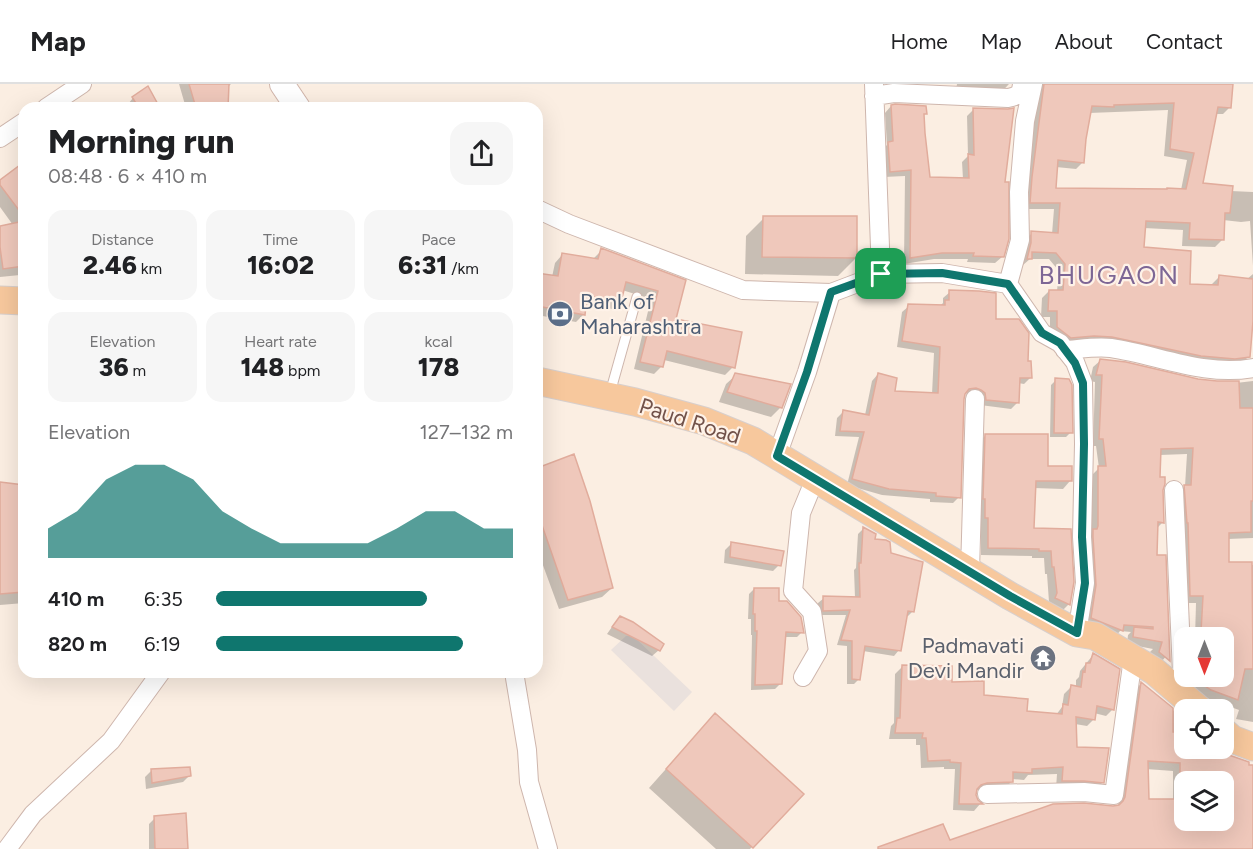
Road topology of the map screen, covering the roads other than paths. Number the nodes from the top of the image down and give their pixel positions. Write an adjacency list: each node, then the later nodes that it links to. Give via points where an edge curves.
1 (82, 84): 7 (street)
2 (282, 84): 8 (street)
3 (1022, 84): 5 (street, via 1021,92 1008,98)
4 (1033, 84): 13 (street, via 1025,121 1019,192 1020,240)
5 (905, 89): 6 (street, via 894,93)
6 (874, 90): 12 (street)
7 (54, 102)
8 (294, 102)
9 (18, 126): 10 (street)
10 (0, 138)
11 (543, 212): 14 (street, via 743,290)
12 (881, 274): 13 (street, via 942,273); 14 (street)
13 (1008, 284): 18 (street, via 1042,333)
14 (831, 292): 23 (street)
15 (637, 297): 21 (lane)
16 (0, 300): 17 (main road)
17 (18, 301)
18 (1065, 350): 19 (street, via 1109,347 1203,368); 27 (street, via 1083,383 1085,583)
19 (1253, 369)
20 (543, 382): 21 (main road, Paud Road)
21 (609, 397): 23 (main road, Paud Road, via 704,421 753,441)
22 (975, 399): 26 (street)
23 (777, 456): 24 (main road, Paud Road)
24 (815, 478): 26 (main road, Paud Road); 29 (street, via 801,513 793,591 812,612 819,651)
25 (1174, 490): 33 (street)
26 (970, 572): 27 (main road, Paud Road)
27 (1077, 633): 28 (main road, Paud Road, via 1095,636)
28 (1133, 658): 32 (main road, Paud Road); 36 (street, via 1114,795)
29 (803, 677)
30 (157, 678): 37 (street, via 111,741 33,814)
31 (515, 678): 38 (street, via 528,750 529,782)
32 (1187, 699)
33 (1192, 699)
34 (1234, 741): 35 (main road)
35 (1253, 747)
36 (987, 794)
37 (8, 849)
38 (548, 849)

